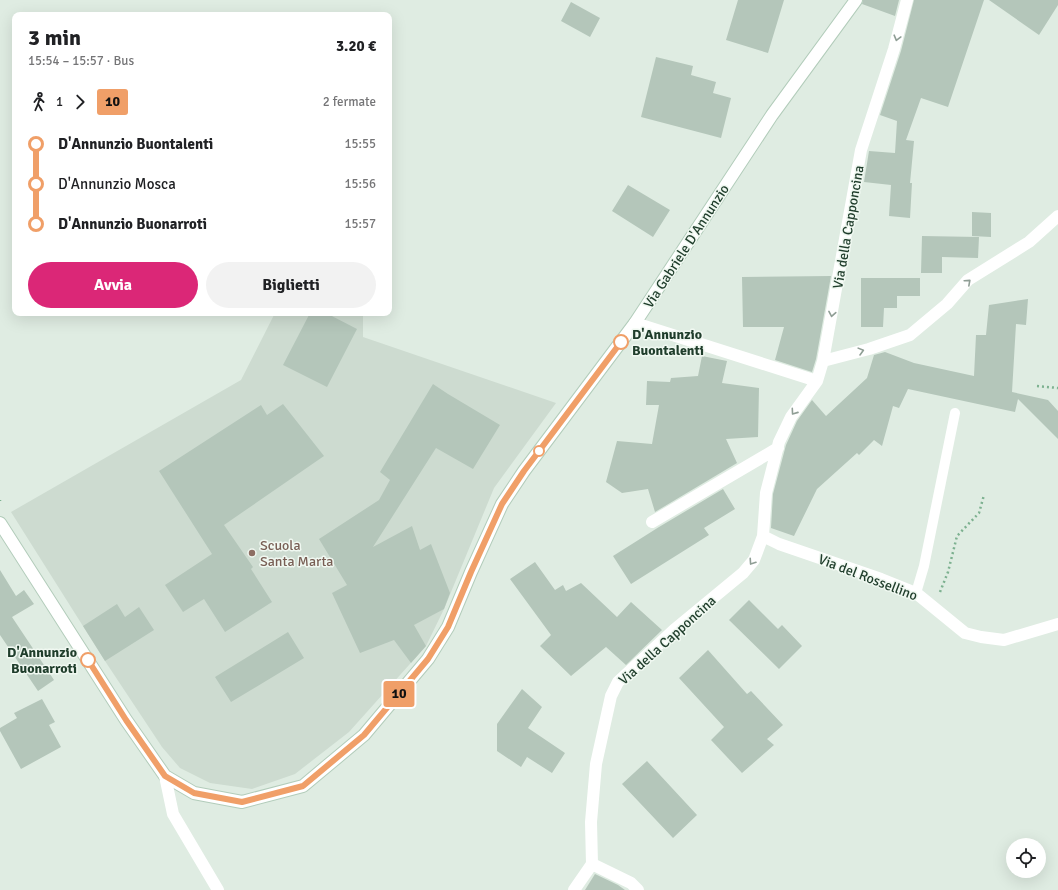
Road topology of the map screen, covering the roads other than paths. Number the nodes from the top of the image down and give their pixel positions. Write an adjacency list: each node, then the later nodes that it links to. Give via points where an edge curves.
1 (856, 0): 4 (street, Via Gabriele D'Annunzio, via 772,115)
2 (907, 0): 5 (street, Via della Capponcina, one-way to 5, via 862,150)
3 (1058, 216): 5 (street, one-way to 3, via 910,335 947,304 968,280 1029,242)
4 (635, 323): 6 (street); 14 (street, Via Gabriele D'Annunzio, via 502,504 448,627 428,659 364,735 303,786 242,802 194,793)
5 (823, 361): 6 (street, Via della Capponcina)
6 (817, 381): 8 (street, Via della Capponcina, one-way to 8, via 791,417)
7 (955, 413): 12 (lane, via 924,566)
8 (778, 448): 9 (street); 11 (street, Via della Capponcina, via 766,493)
9 (652, 522)
10 (0, 523): 14 (street, Via Gabriele D'Annunzio, via 126,720)
11 (763, 536): 12 (street, Via del Rossellino); 15 (street, Via della Capponcina, one-way to 15, via 754,560 744,573 674,630 618,682 610,696 596,764 591,822)
12 (916, 593): 13 (street, Via del Rossellino, via 965,633 981,637 1004,640)
13 (1058, 624)
14 (165, 776): 16 (street, via 173,814)
15 (592, 864): 17 (street); 18 (street, via 631,883)
16 (218, 890)
17 (574, 890)
18 (638, 890)

